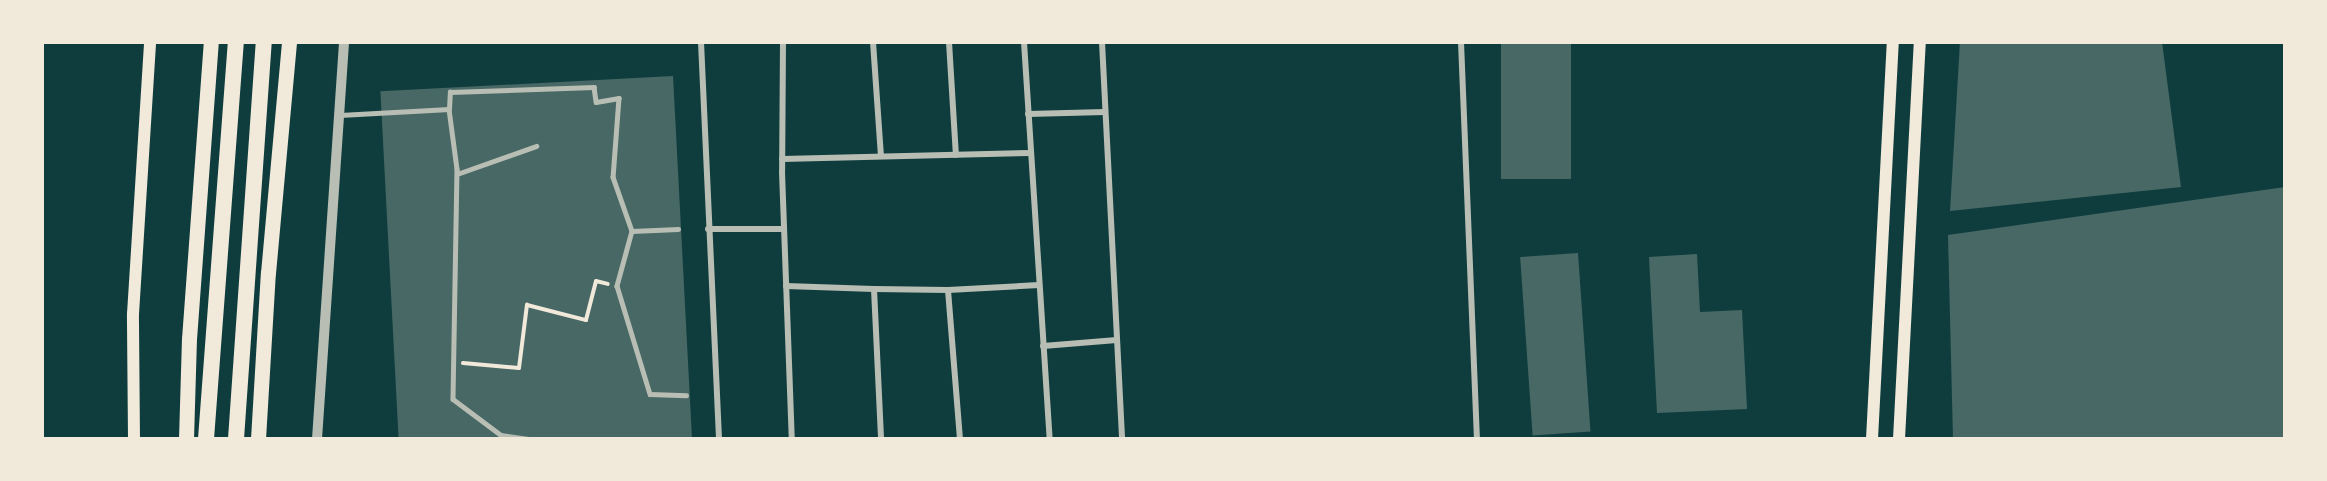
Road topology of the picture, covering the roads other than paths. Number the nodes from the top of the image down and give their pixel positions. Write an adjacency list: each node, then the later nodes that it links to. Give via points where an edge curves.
1 (150, 42): 38 (main road, via 133,314)
2 (211, 42): 39 (main road, via 189,339)
3 (236, 42): 37 (highway)
4 (264, 42): 42 (highway)
5 (290, 42): 43 (main road, via 268,273)
6 (344, 42): 19 (street)
7 (701, 42): 27 (street)
8 (783, 42): 24 (street)
9 (873, 42): 23 (street)
10 (949, 42): 22 (street)
11 (1024, 42): 18 (street)
12 (1102, 42): 17 (street)
13 (1461, 42): 52 (street)
14 (1893, 42): 53 (main road)
15 (1920, 42): 54 (main road)
16 (449, 109): 19 (lane); 25 (lane); 29 (lane, via 450,92 594,87 596,102 619,98 613,177)
17 (1106, 112): 18 (street); 34 (street)
18 (1028, 114): 21 (street)
19 (338, 115): 44 (street)
20 (536, 146): 25 (lane)
21 (1030, 153): 22 (street); 30 (street)
22 (956, 155): 23 (street)
23 (881, 156): 24 (street)
24 (782, 159): 28 (street)
25 (457, 174): 45 (lane, via 453,399 501,435)
26 (678, 229): 29 (lane)
27 (708, 229): 28 (street); 46 (street)
28 (784, 229): 31 (street)
29 (632, 231): 36 (lane, via 617,286 650,394)
30 (1039, 285): 33 (street); 35 (street)
31 (786, 286): 32 (street); 47 (street)
32 (873, 289): 33 (street); 48 (street)
33 (948, 290): 49 (street)
34 (1117, 340): 35 (street); 51 (street)
35 (1043, 346): 50 (street)
36 (686, 395)
37 (206, 406): 40 (highway); 41 (highway)
38 (134, 439)
39 (186, 439)
40 (201, 439)
41 (206, 439)
42 (236, 439)
43 (258, 439)
44 (317, 439)
45 (530, 439)
46 (719, 439)
47 (792, 439)
48 (881, 439)
49 (960, 439)
50 (1050, 439)
51 (1122, 439)
52 (1477, 439)
53 (1872, 439)
54 (1899, 439)

